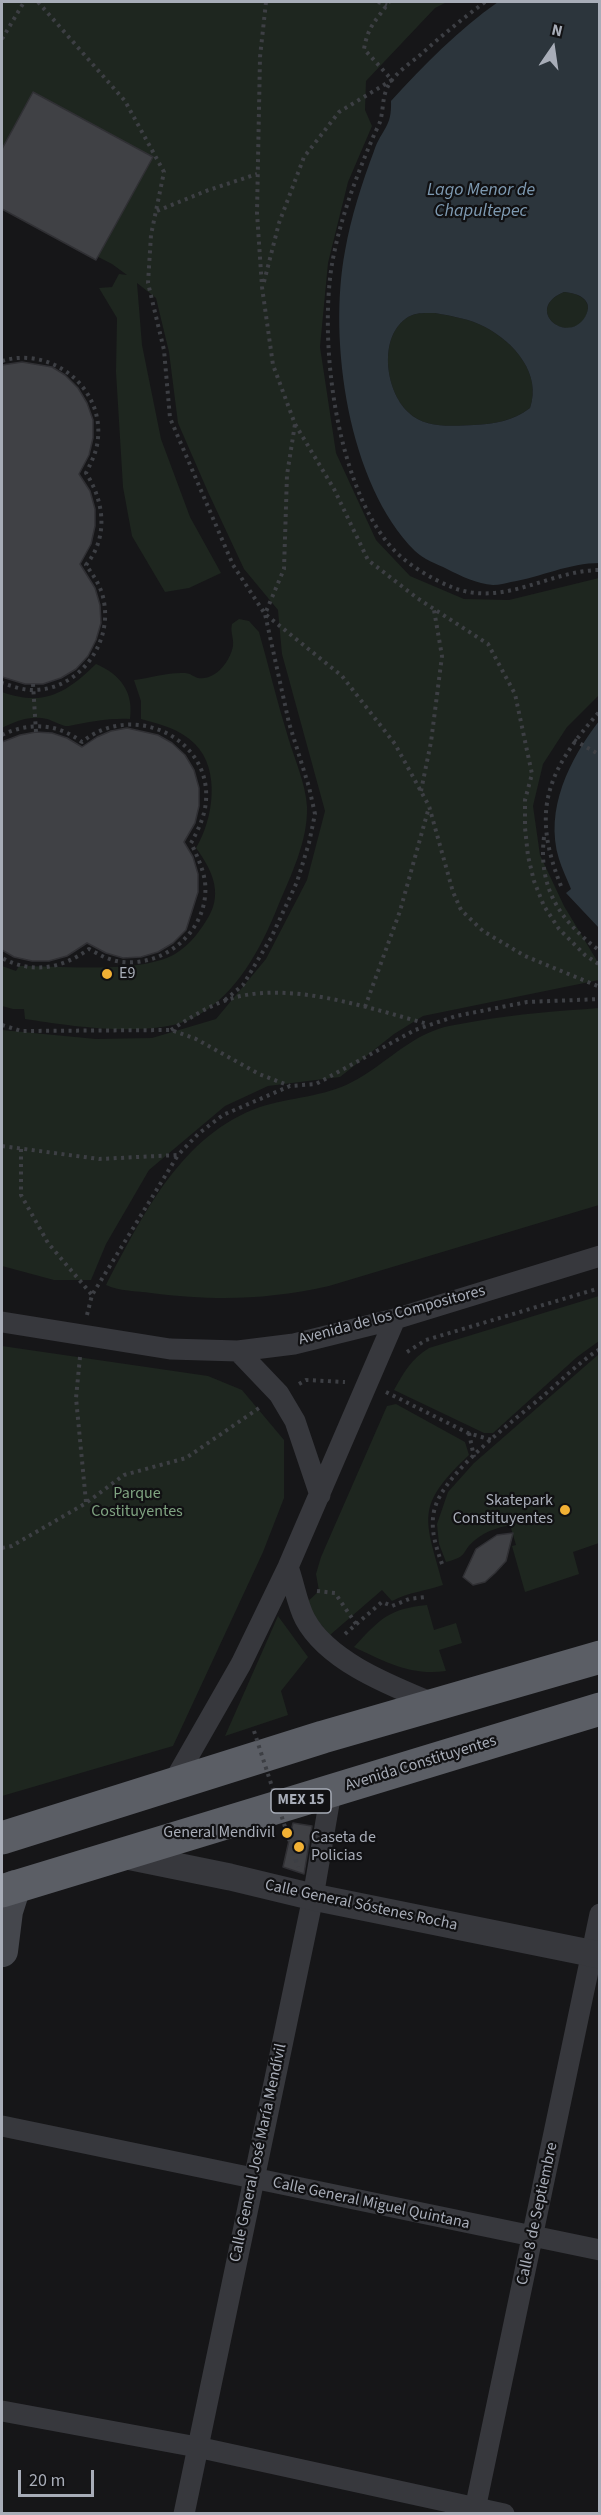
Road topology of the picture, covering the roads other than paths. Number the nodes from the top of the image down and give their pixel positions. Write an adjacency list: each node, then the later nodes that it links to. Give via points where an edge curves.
1 (600, 1256): 2 (street, Avenida de los Compositores)
2 (395, 1319): 4 (street, Avenida de los Compositores, via 294,1344); 5 (street, via 376,1388)
3 (2, 1322): 4 (street, Avenida de los Compositores, via 170,1349)
4 (238, 1351): 5 (street, via 279,1394 295,1420)
5 (320, 1495): 6 (street)
6 (288, 1567): 8 (street, via 305,1620 329,1648 391,1686); 10 (street, via 241,1664)
7 (600, 1657): 8 (highway)
8 (435, 1704): 10 (highway)
9 (600, 1709): 11 (highway, Avenida Constituyentes / MEX 15)
10 (173, 1783): 12 (highway)
11 (331, 1792): 13 (highway, Avenida Constituyentes / MEX 15); 15 (street, Calle General José María Mendívil)
12 (2, 1838)
13 (122, 1855): 14 (highway, Avenida Constituyentes / MEX 15); 15 (street, Calle General Sóstenes Rocha)
14 (8, 1889): 17 (main road)
15 (313, 1897): 18 (street, Calle General Sóstenes Rocha); 20 (street, Calle General José María Mendívil)
16 (600, 1914): 18 (street, Calle 8 de Septiembre)
17 (2, 1951)
18 (596, 1954): 21 (street, Calle 8 de Septiembre)
19 (2, 2126): 20 (street, Calle General Miguel Quintana)
20 (253, 2180): 21 (street, Calle General Miguel Quintana); 24 (street, Calle General José María Mendívil)
21 (533, 2237): 22 (street, Calle General Miguel Quintana); 25 (street, Calle 8 de Septiembre)
22 (600, 2250)
23 (2, 2411): 24 (street)
24 (197, 2447): 25 (street); 26 (street, Calle General José María Mendívil)
25 (474, 2510): 27 (street)
26 (184, 2514)
27 (504, 2514)

